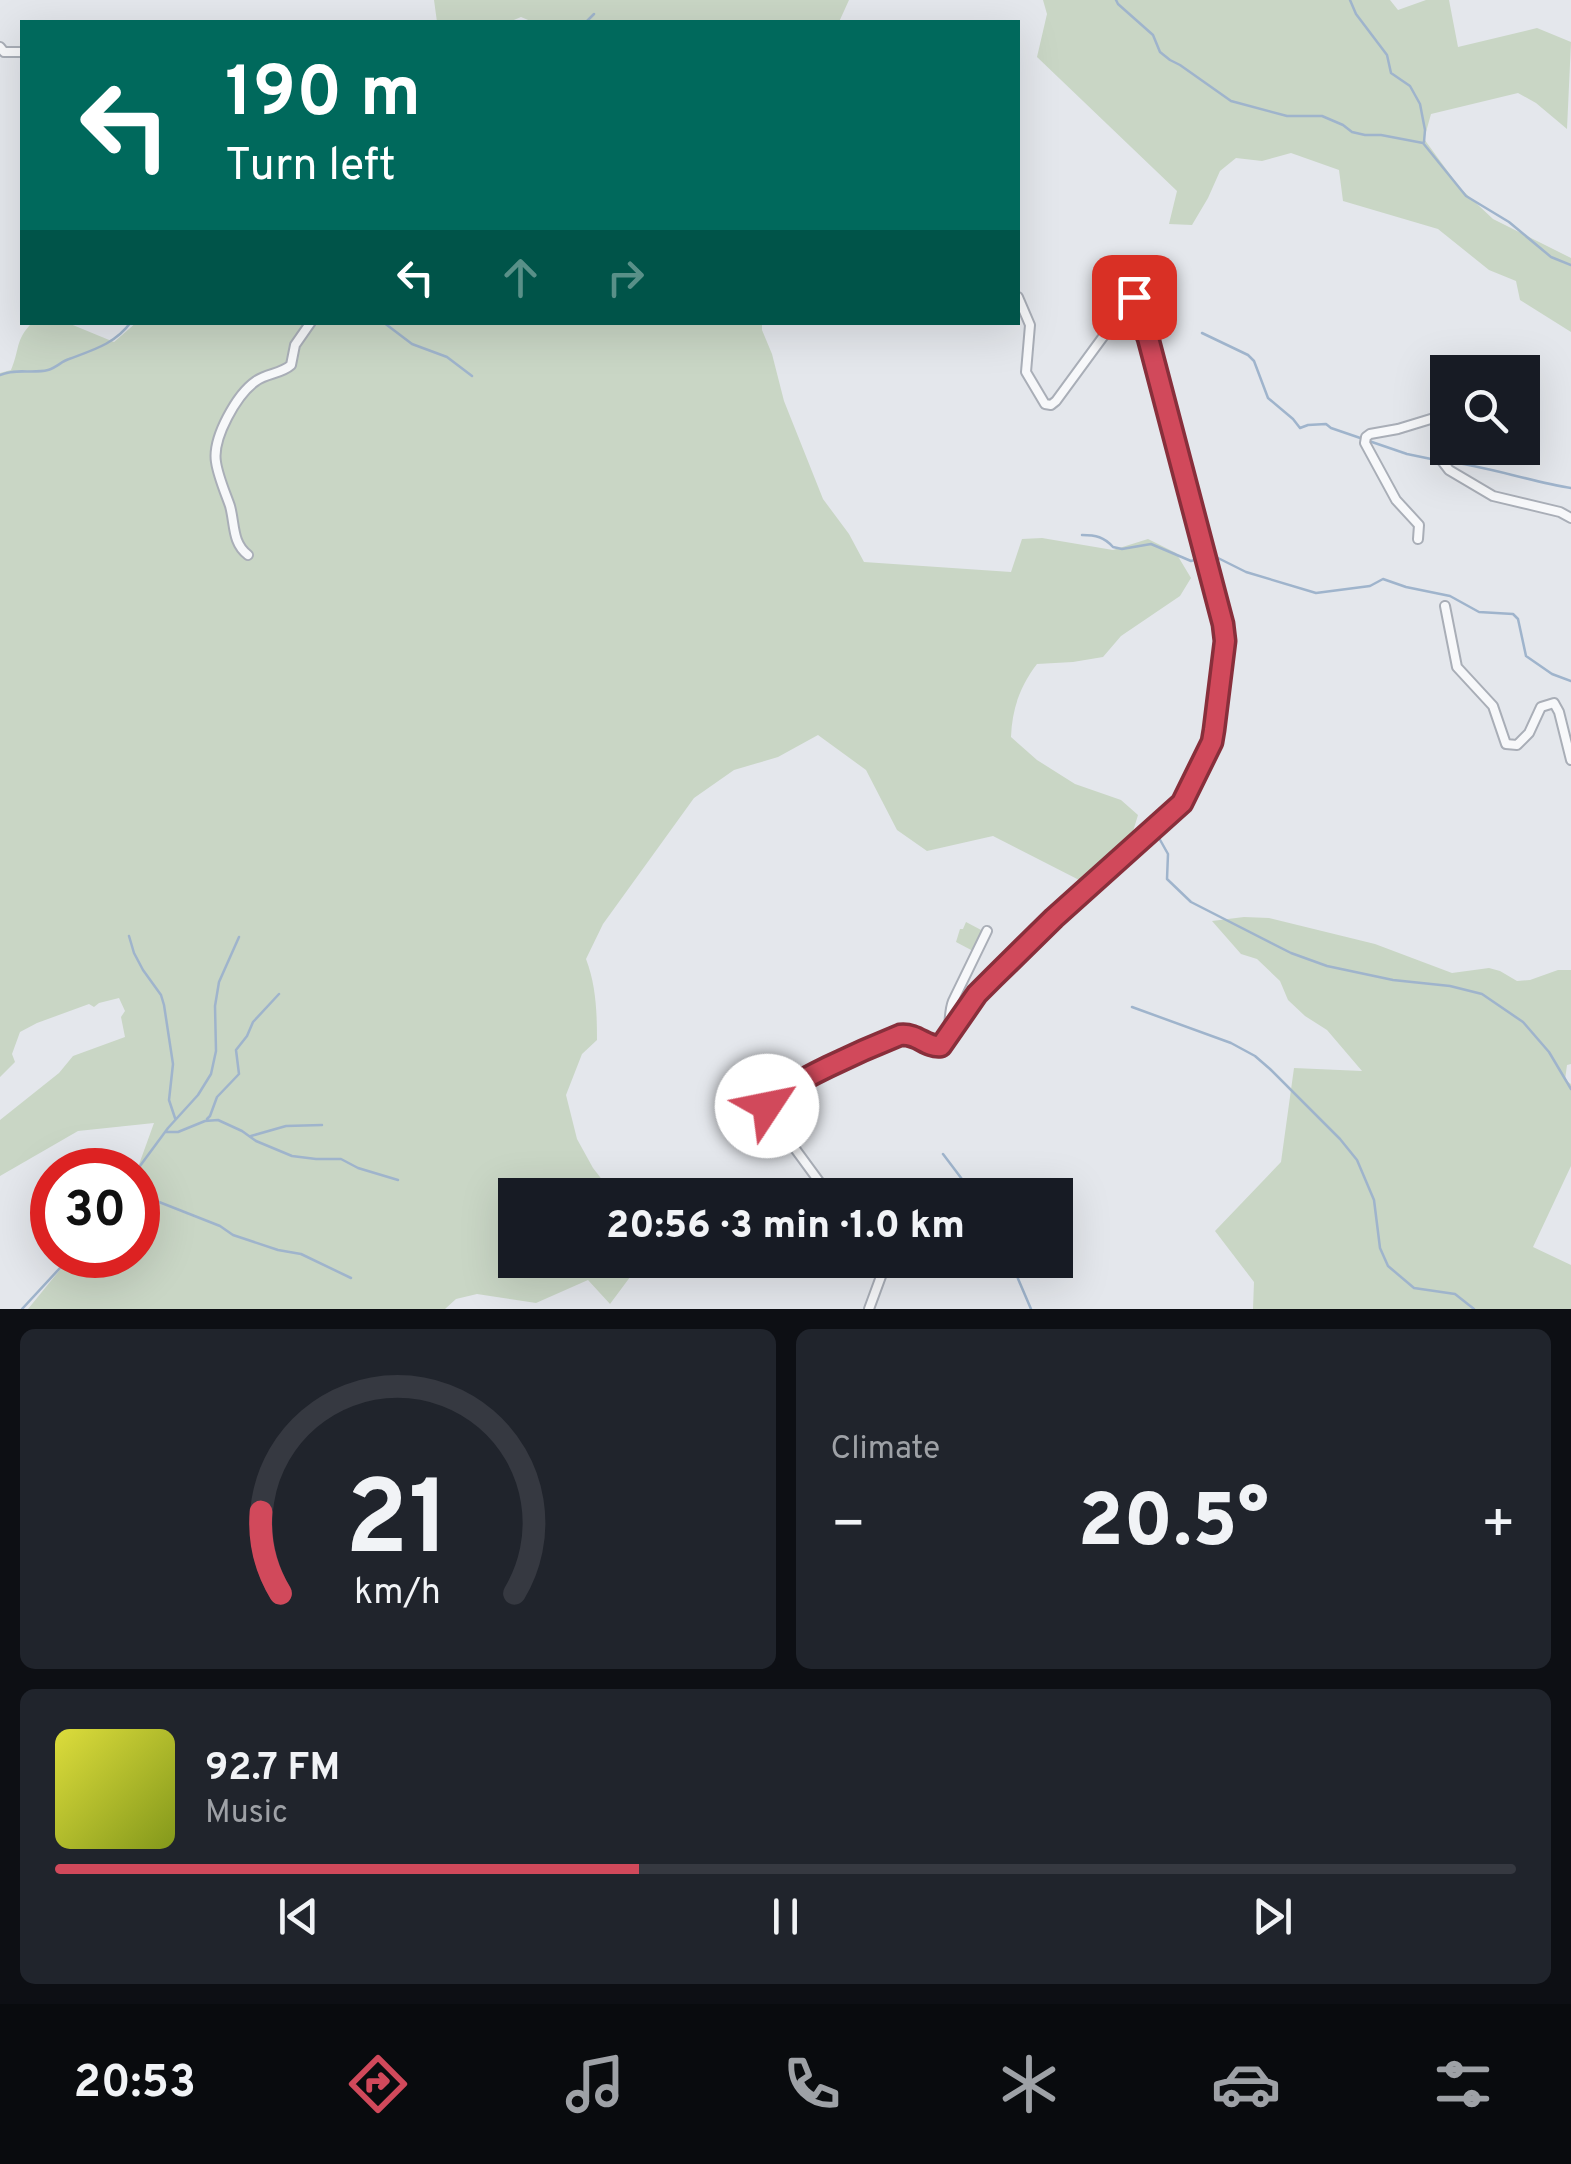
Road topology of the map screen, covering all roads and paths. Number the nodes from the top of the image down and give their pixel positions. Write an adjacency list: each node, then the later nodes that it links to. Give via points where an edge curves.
1 (1020, 300): 11 (street, via 1030,324 1026,372 1051,405 1130,300 1138,299 1225,641 1212,742 1182,803 986,986)
2 (309, 325): 7 (street, via 292,365 243,394 216,446 236,539)
3 (1430, 419): 6 (street, via 1370,434 1365,442 1396,500 1419,526)
4 (1446, 465): 5 (street, via 1493,496)
5 (1571, 518)
6 (1418, 539)
7 (248, 556)
8 (1445, 606): 9 (street, via 1457,667 1493,706 1506,744 1517,745 1540,708 1554,702)
9 (1571, 760)
10 (987, 931): 11 (street, via 953,1001)
11 (946, 1041): 12 (street, via 937,1047 900,1035 770,1099 774,1120)
12 (817, 1178)
13 (880, 1278): 14 (street)
14 (869, 1309)

